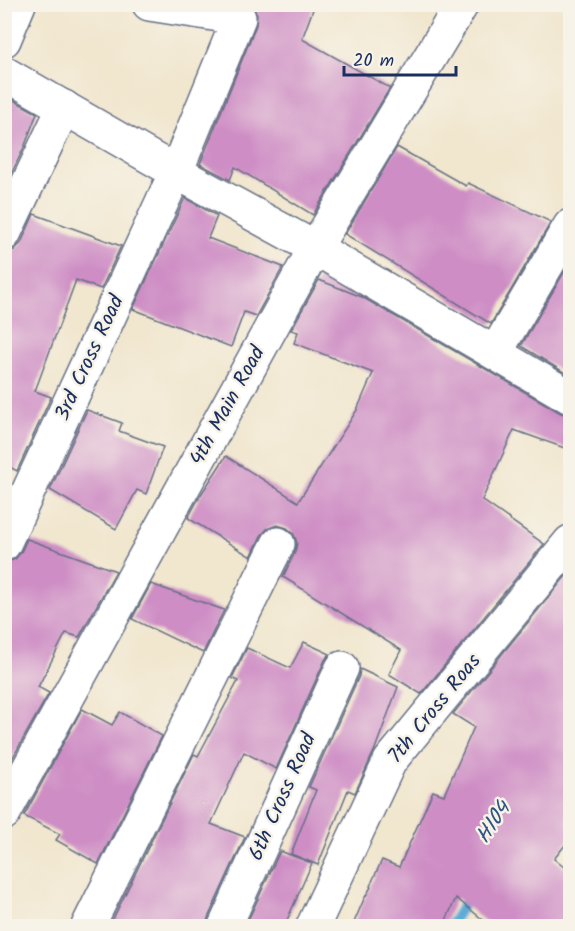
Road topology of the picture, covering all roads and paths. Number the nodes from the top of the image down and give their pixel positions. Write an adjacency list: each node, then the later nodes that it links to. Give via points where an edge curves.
1 (19, 4): 4 (street)
2 (149, 4): 7 (street, 3rd Cross Road, via 239,18)
3 (462, 4): 10 (street, 4th Main Road)
4 (4, 40)
5 (4, 73): 6 (street)
6 (64, 106): 7 (street); 9 (street)
7 (176, 172): 10 (street); 14 (street, 3rd Cross Road)
8 (570, 226): 11 (street)
9 (4, 234)
10 (315, 248): 11 (street); 17 (street, 4th Main Road)
11 (495, 353): 12 (street)
12 (570, 397)
13 (570, 542): 20 (street, 7th Cross Roas, via 390,761)
14 (4, 544)
15 (278, 544): 18 (street)
16 (342, 668): 19 (street, 6th Cross Road)
17 (4, 813)
18 (88, 927)
19 (225, 927)
20 (313, 927)

